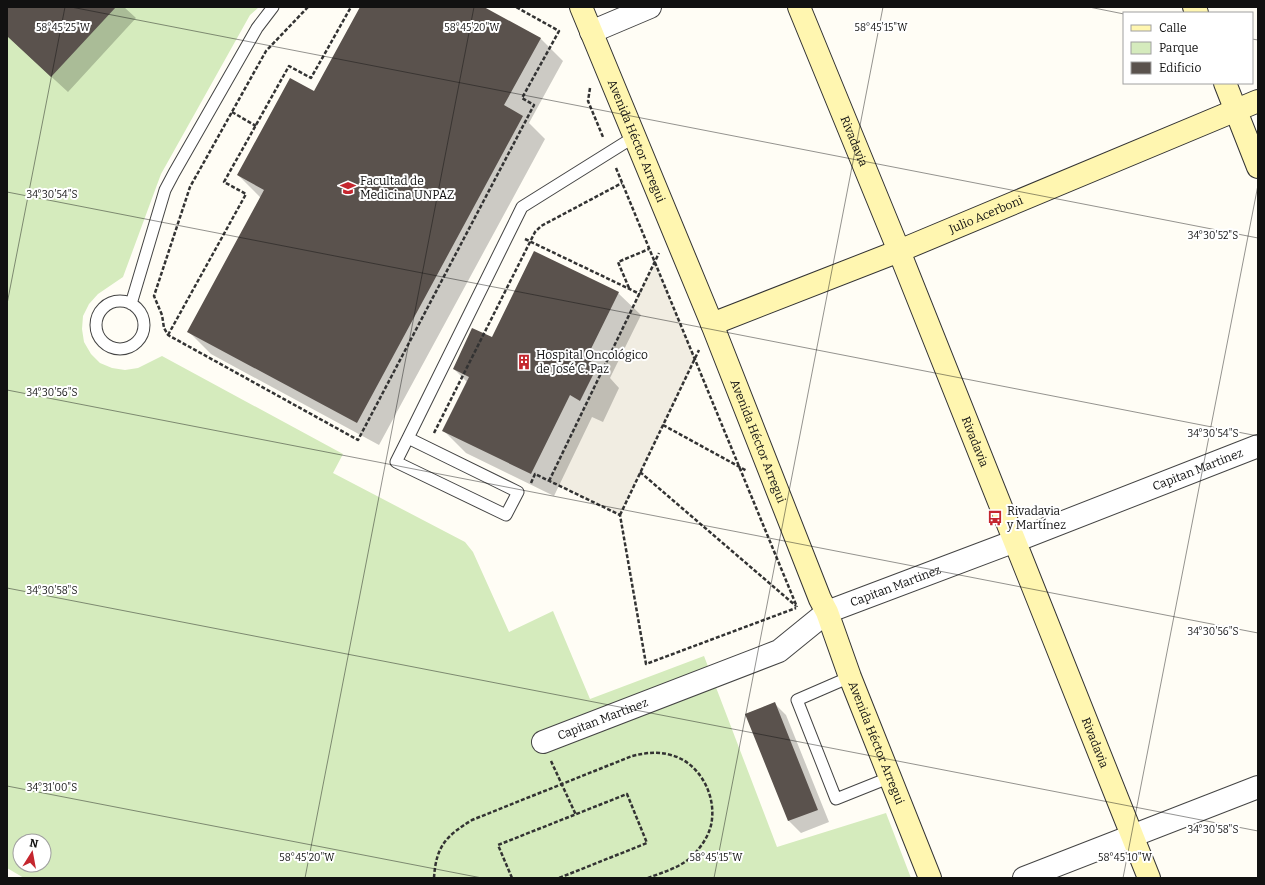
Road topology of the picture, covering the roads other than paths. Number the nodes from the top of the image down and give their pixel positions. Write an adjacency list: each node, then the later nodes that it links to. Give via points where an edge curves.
1 (273, 7): 12 (lane, via 257,28 165,190)
2 (581, 7): 5 (street, Avenida Héctor Arregui)
3 (650, 7): 5 (street)
4 (799, 7): 11 (street, Rivadavia)
5 (591, 32): 9 (street, Avenida Héctor Arregui)
6 (1225, 84): 8 (street)
7 (1258, 102): 8 (street, Julio Acerboni)
8 (1236, 110): 10 (street); 11 (street, Julio Acerboni)
9 (634, 137): 13 (street, Avenida Héctor Arregui); 14 (lane, via 522,207)
10 (1258, 167)
11 (899, 251): 13 (street, Julio Acerboni); 16 (street, Rivadavia)
12 (131, 304): 12 (lane, via 142,316 143,333 132,346 116,349 108,346 102,342 96,328 99,314 109,303 117,301)
13 (712, 324): 17 (street, Avenida Héctor Arregui)
14 (408, 438): 14 (lane, via 396,462 506,515 518,492)
15 (1258, 446): 16 (street, Capitan Martinez)
16 (1015, 541): 17 (street, Capitan Martinez); 22 (street, Rivadavia)
17 (824, 606): 18 (street, Avenida Héctor Arregui); 19 (street, Capitan Martinez, via 779,651)
18 (850, 677): 20 (street, Avenida Héctor Arregui); 20 (lane, via 797,700 836,799)
19 (543, 742)
20 (890, 778): 23 (street, Avenida Héctor Arregui)
21 (1258, 787): 22 (street)
22 (1132, 837): 24 (street); 25 (street, Rivadavia)
23 (930, 878)
24 (1024, 878)
25 (1149, 878)

